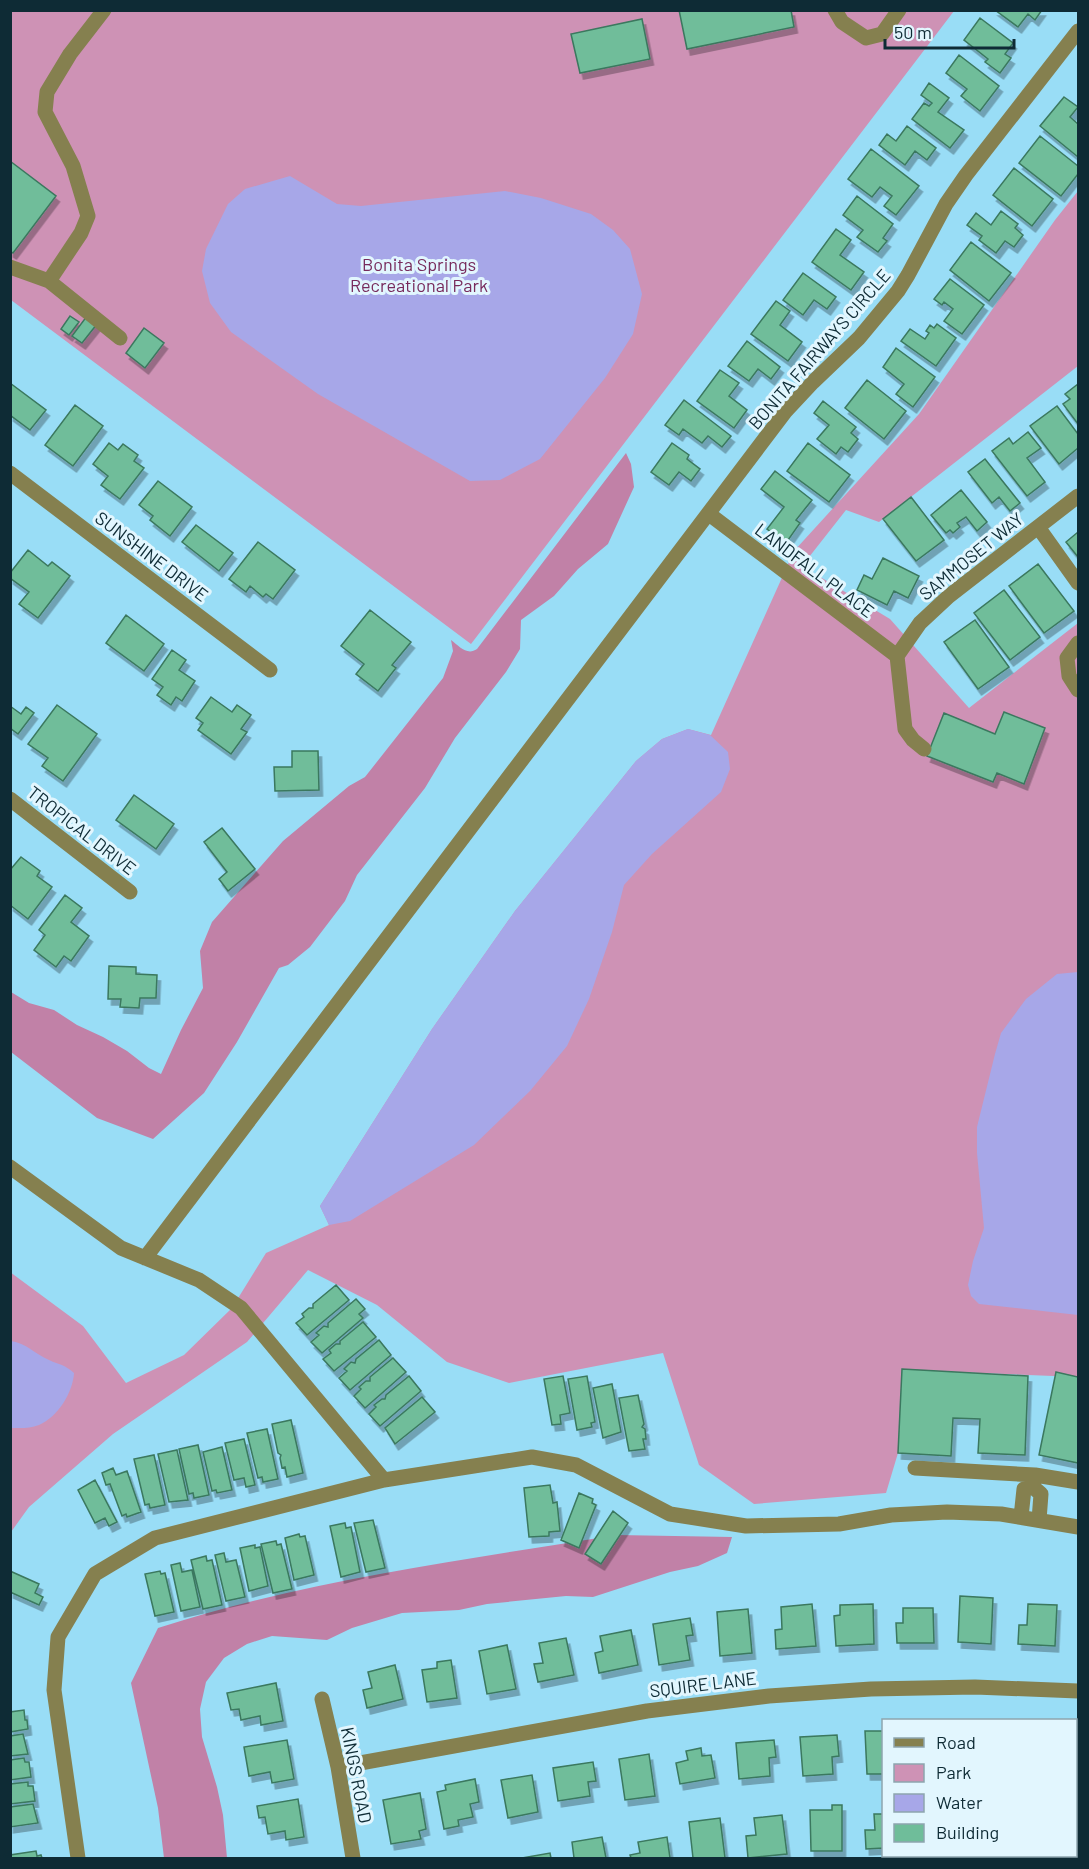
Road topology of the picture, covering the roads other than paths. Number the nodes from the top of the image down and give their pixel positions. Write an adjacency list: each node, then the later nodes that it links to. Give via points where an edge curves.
1 (104, 10): 6 (street, via 46,92 45,112 73,166 88,216)
2 (835, 10): 3 (street, via 842,22 867,38 882,34)
3 (899, 10)
4 (1078, 31): 10 (street, BONITA FAIRWAYS CIRCLE, via 966,175 898,291 859,338 785,412)
5 (10, 267): 6 (street)
6 (49, 281): 7 (street)
7 (120, 338)
8 (10, 473): 15 (street, SUNSHINE DRIVE)
9 (1078, 496): 11 (street, SAMMOSET WAY)
10 (709, 514): 14 (street, LANDFALL PLACE); 21 (street, BONITA FAIRWAYS CIRCLE)
11 (1038, 527): 12 (street); 14 (street, SAMMOSET WAY, via 934,609)
12 (1078, 583)
13 (1078, 643): 16 (street, via 1067,658 1069,676)
14 (897, 656): 17 (street, via 904,729)
15 (270, 670)
16 (1078, 690)
17 (924, 749)
18 (10, 799): 19 (street, TROPICAL DRIVE)
19 (129, 892)
20 (10, 1167): 21 (street, via 121,1248)
21 (146, 1258): 23 (street, via 199,1280 241,1308)
22 (915, 1468): 24 (street)
23 (384, 1480): 26 (street, via 532,1457 576,1465 670,1514 746,1526 839,1524 891,1515 947,1512); 32 (street, via 155,1538 94,1574 58,1637 54,1690)
24 (1034, 1481): 25 (street); 26 (street, via 1024,1490); 27 (street, via 1041,1494)
25 (1078, 1482)
26 (1021, 1517): 27 (street)
27 (1039, 1521): 28 (street)
28 (1078, 1527)
29 (1078, 1691): 31 (street, SQUIRE LANE, via 975,1687 769,1696 647,1711)
30 (322, 1699): 31 (street, KINGS ROAD)
31 (338, 1767): 33 (street, KINGS ROAD)
32 (78, 1858)
33 (353, 1858)

